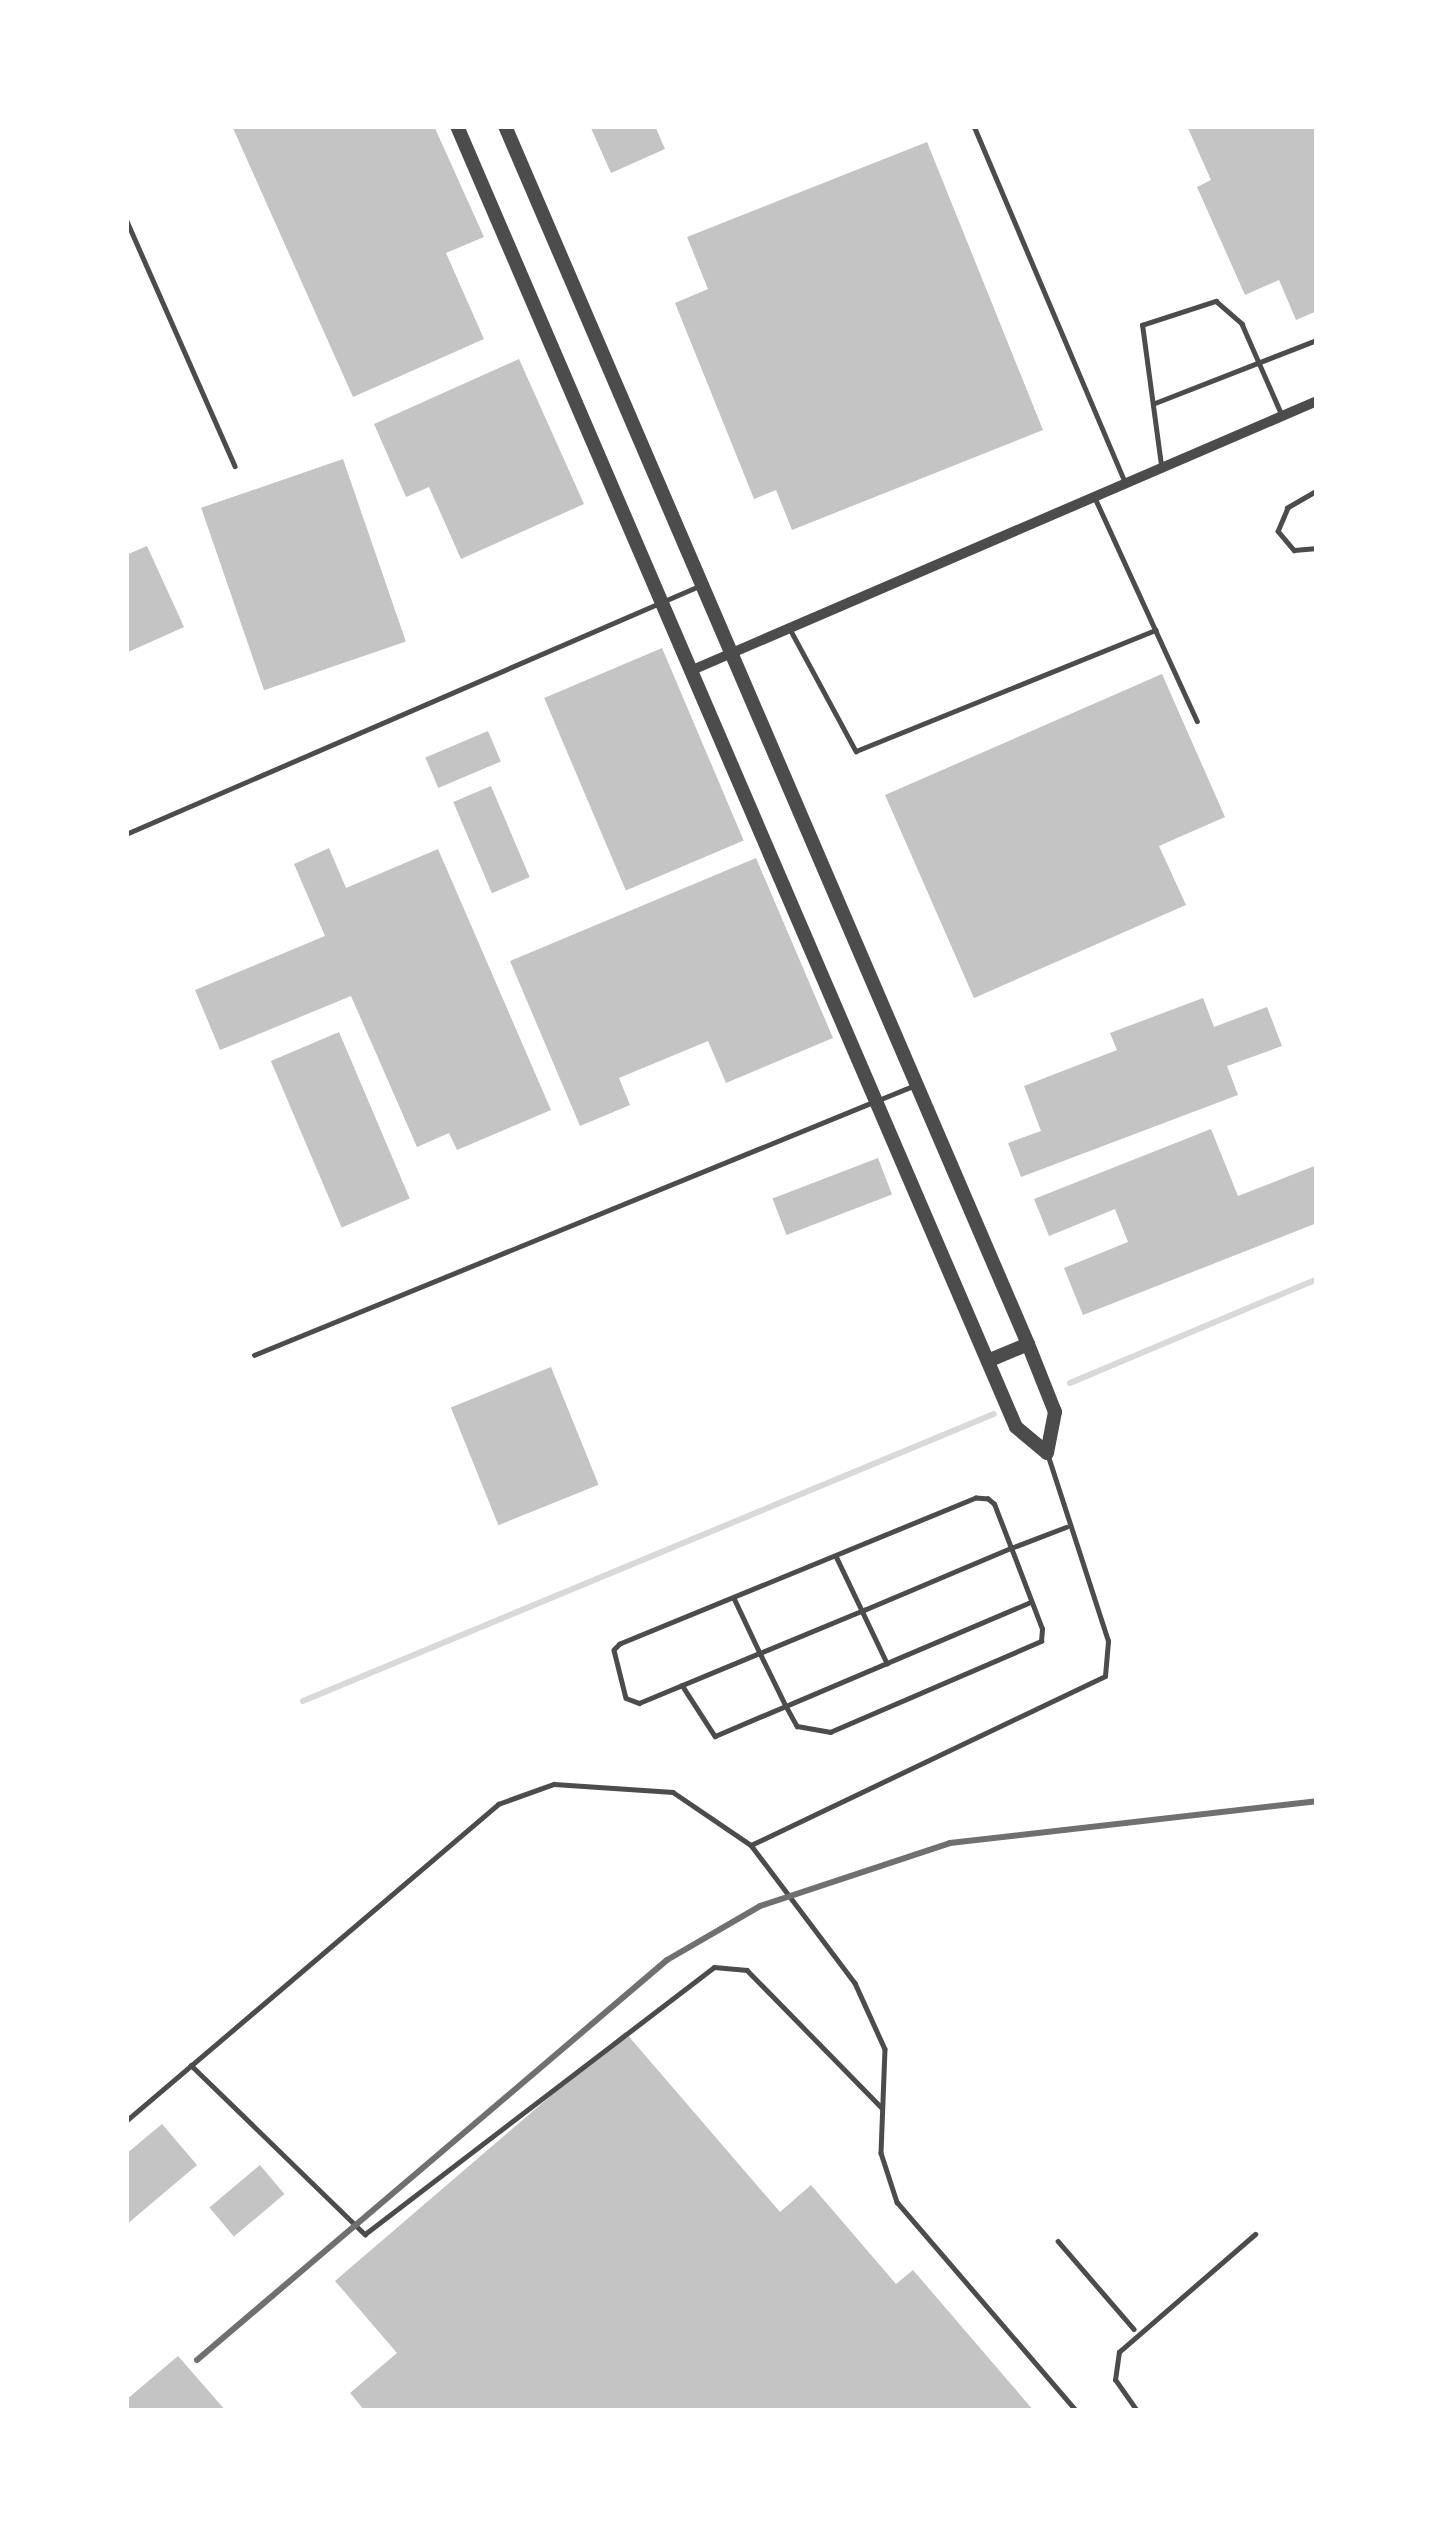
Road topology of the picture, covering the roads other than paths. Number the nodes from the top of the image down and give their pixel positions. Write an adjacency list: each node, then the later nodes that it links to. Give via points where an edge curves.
1 (457, 126): 17 (street)
2 (505, 126): 16 (street)
3 (974, 126): 12 (lane)
4 (126, 219): 11 (lane)
5 (1317, 340): 6 (lane)
6 (1259, 362): 8 (lane); 8 (lane, via 1242,324 1209,299 1142,325); 9 (lane)
7 (1317, 401): 9 (street)
8 (1153, 404): 10 (lane)
9 (1282, 416): 10 (street)
10 (1161, 465): 12 (street)
11 (235, 466)
12 (1125, 481): 14 (street)
13 (1317, 491): 15 (lane, via 1288,508 1278,531 1283,545)
14 (1094, 495): 18 (street); 19 (lane)
15 (1317, 548)
16 (706, 582): 17 (lane); 20 (street)
17 (664, 603): 21 (street); 23 (lane)
18 (789, 628): 19 (lane, via 856,751); 20 (street)
19 (1155, 630): 22 (lane)
20 (736, 651): 21 (street); 24 (street)
21 (697, 668): 25 (street)
22 (1197, 721)
23 (126, 834)
24 (915, 1085): 25 (lane); 26 (street)
25 (875, 1102): 27 (lane); 28 (street)
26 (1028, 1344): 28 (street); 29 (street, via 1055,1412)
27 (254, 1355)
28 (990, 1360): 29 (street, via 1016,1426)
29 (1047, 1453): 30 (lane)
30 (1066, 1527): 31 (lane); 40 (lane, via 1108,1642 1105,1676)
31 (1012, 1548): 32 (lane, via 982,1497); 34 (lane); 35 (lane)
32 (836, 1556): 33 (lane); 35 (lane)
33 (734, 1598): 36 (lane); 38 (lane, via 614,1650 630,1702)
34 (1032, 1602): 37 (lane); 39 (lane, via 1036,1646 830,1732 797,1726)
35 (863, 1610): 36 (lane); 37 (lane)
36 (760, 1653): 38 (lane); 39 (lane)
37 (887, 1663): 39 (lane)
38 (682, 1685): 39 (lane, via 710,1737)
39 (785, 1706)
40 (751, 1845): 41 (lane, via 673,1792 534,1787 478,1818); 42 (lane, via 879,2023)
41 (191, 2065): 42 (lane, via 365,2234 714,1966 748,1970); 43 (lane)
42 (884, 2109): 47 (lane, via 880,2153 897,2202)
43 (126, 2121)
44 (1255, 2234): 46 (lane)
45 (1058, 2241): 46 (lane)
46 (1134, 2329): 48 (lane, via 1113,2365)
47 (1077, 2411)
48 (1137, 2411)

